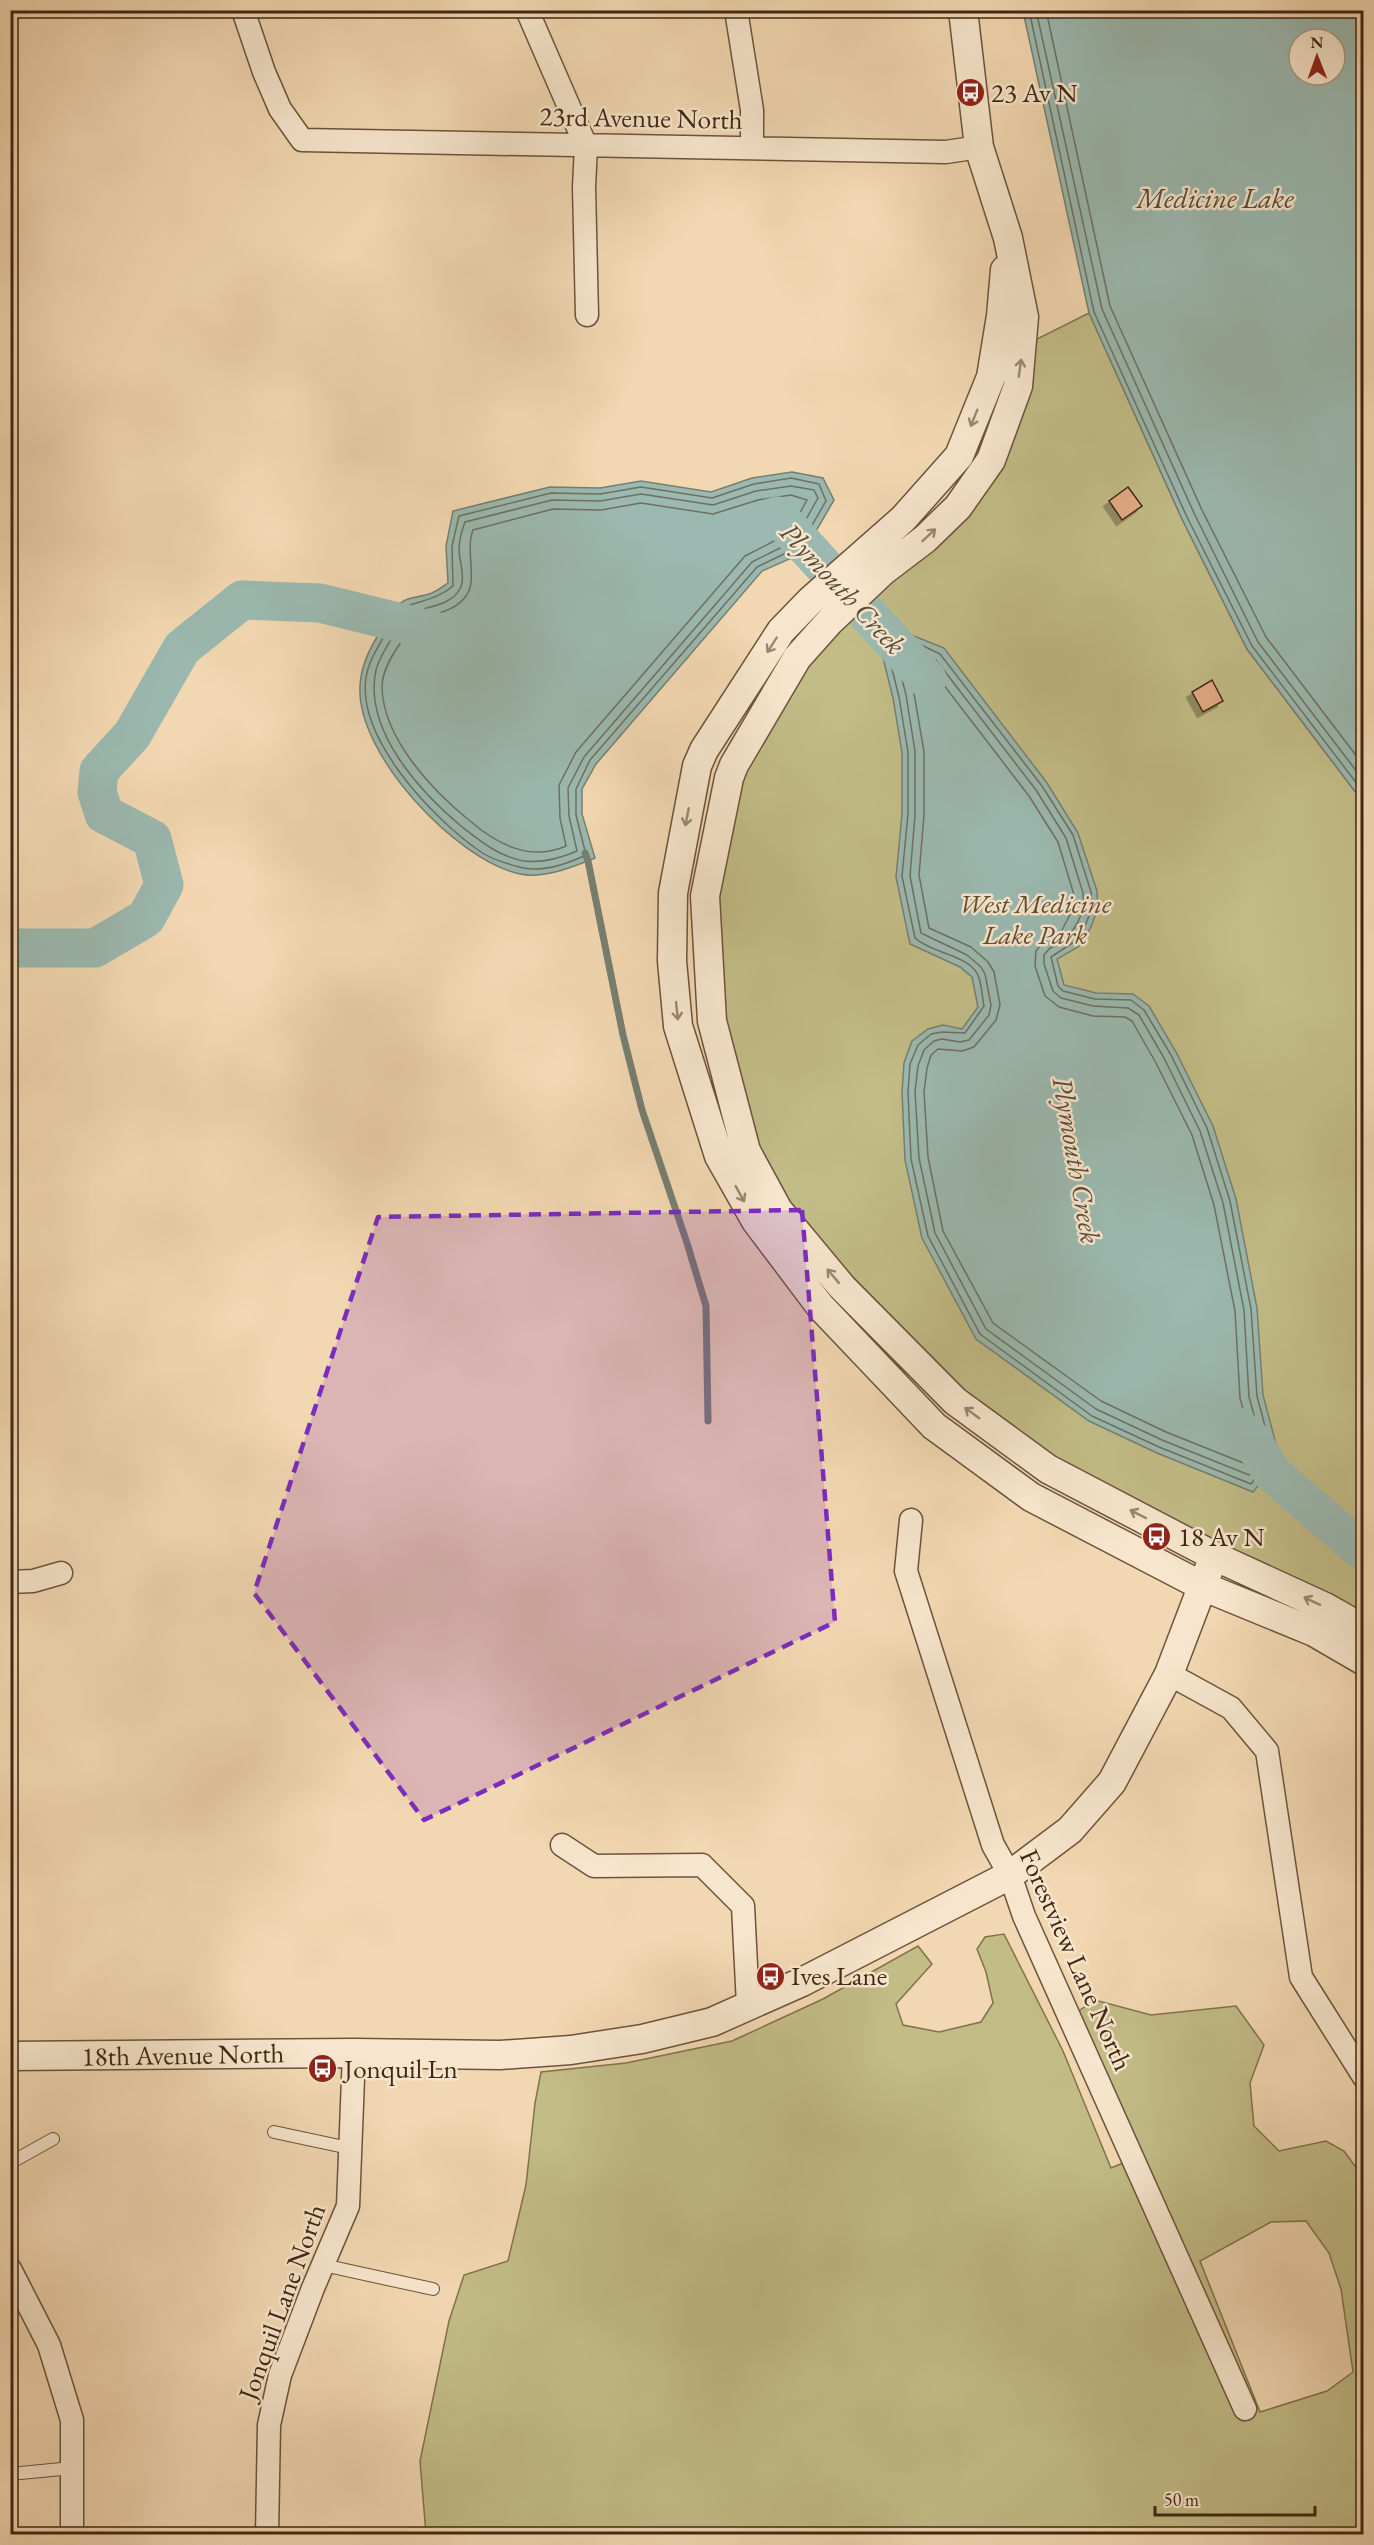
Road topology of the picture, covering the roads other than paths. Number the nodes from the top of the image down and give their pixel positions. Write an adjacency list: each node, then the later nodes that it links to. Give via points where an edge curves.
1 (243, 10): 5 (street, 23rd Avenue North, via 280,109 302,140)
2 (527, 10): 5 (street)
3 (736, 10): 6 (street, via 752,110)
4 (963, 10): 7 (street)
5 (586, 146): 6 (street, 23rd Avenue North); 8 (street)
6 (752, 147): 7 (street, 23rd Avenue North, via 946,152)
7 (978, 147): 9 (street, via 1008,238 1024,317 1018,386 991,460 958,507 925,539 874,562)
8 (587, 315)
9 (820, 611): 11 (street, one-way to 9, via 1048,1469 955,1401 842,1287 778,1210 746,1151 712,1022 705,896 734,765); 14 (street, one-way to 14, via 781,631 704,750 697,766 673,893 672,961 678,1026 719,1156 756,1221 820,1306 934,1426 1031,1497)
10 (911, 1520): 19 (street, Forestview Lane North, via 906,1571 993,1845)
11 (1214, 1556): 14 (street, 18th Avenue North); 15 (street, one-way to 11)
12 (61, 1573): 13 (street, via 33,1581)
13 (10, 1582)
14 (1202, 1586): 16 (street, via 1314,1632); 17 (street, 18th Avenue North)
15 (1364, 1629)
16 (1364, 1661)
17 (1168, 1674): 19 (street, 18th Avenue North, via 1112,1782 1070,1830); 23 (street, via 1231,1708 1267,1751 1300,1977)
18 (562, 1845): 20 (street, via 594,1866 702,1865 743,1906)
19 (1010, 1875): 20 (street, 18th Avenue North, via 811,1978); 31 (street, Forestview Lane North, via 1024,1916)
20 (748, 2005): 21 (street, 18th Avenue North, via 712,2022 642,2039 571,2050 500,2055)
21 (354, 2053): 22 (street, 18th Avenue North); 26 (street, Jonquil Lane North)
22 (10, 2056)
23 (1364, 2077)
24 (274, 2132): 26 (lane)
25 (53, 2139): 27 (lane)
26 (349, 2148): 28 (street, Jonquil Lane North, via 348,2205)
27 (10, 2163)
28 (323, 2265): 30 (lane); 35 (street, Jonquil Lane North, via 280,2374 269,2425)
29 (10, 2269): 32 (street, via 54,2358 72,2420)
30 (434, 2289)
31 (1245, 2409)
32 (72, 2468): 33 (lane); 34 (street)
33 (10, 2474)
34 (72, 2535)
35 (267, 2535)

